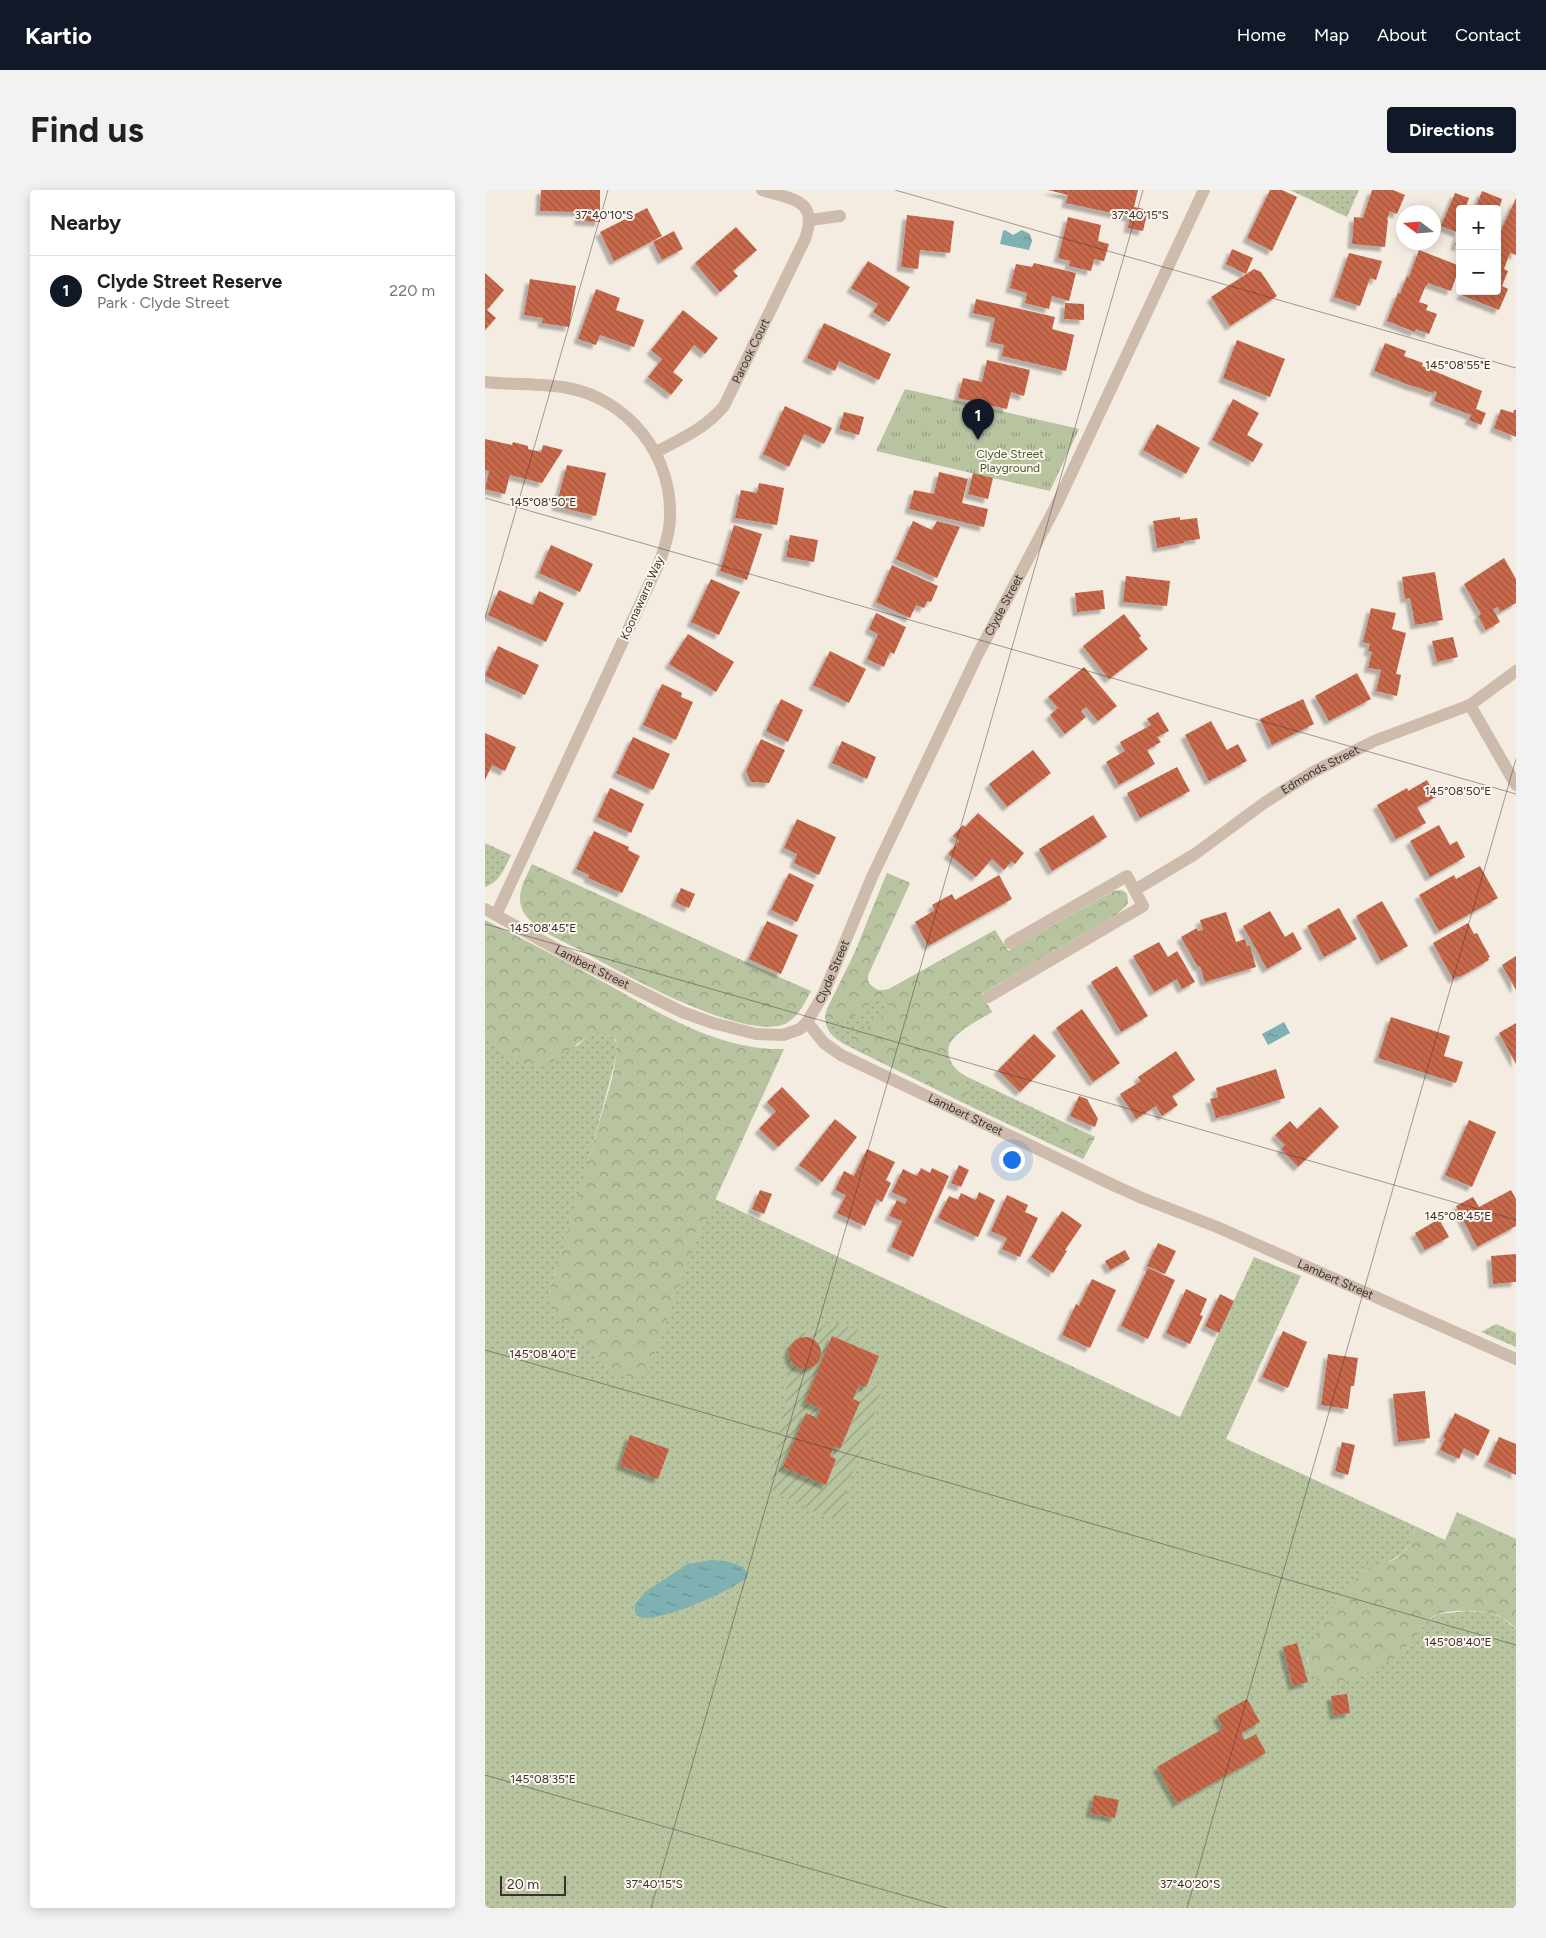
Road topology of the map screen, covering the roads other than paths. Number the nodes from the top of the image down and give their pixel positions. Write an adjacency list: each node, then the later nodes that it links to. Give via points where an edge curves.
1 (763, 190): 4 (street, via 799,202 808,211)
2 (1205, 190): 14 (street, Clyde Street, via 1057,504 978,654 877,868 823,995)
3 (840, 216): 4 (street)
4 (810, 220): 6 (street, Parook Court, via 805,239 724,406 701,429)
5 (485, 382): 6 (street, Koonawarra Way, via 550,385 590,394 634,422)
6 (656, 452): 11 (street, Koonawarra Way, via 670,495 670,518 660,561)
7 (1516, 671): 8 (street, Edmonds Street)
8 (1470, 704): 9 (street); 10 (street, Edmonds Street, via 1374,741 1313,772 1189,858)
9 (1516, 785)
10 (1135, 890): 12 (street, via 1127,876); 13 (street, via 1143,906)
11 (491, 912): 14 (street, Lambert Street, via 571,957 713,1024 772,1036 792,1033)
12 (1009, 943)
13 (988, 997)
14 (807, 1022): 15 (street, Lambert Street, via 824,1043 841,1054 1113,1185)
15 (1516, 1358)

